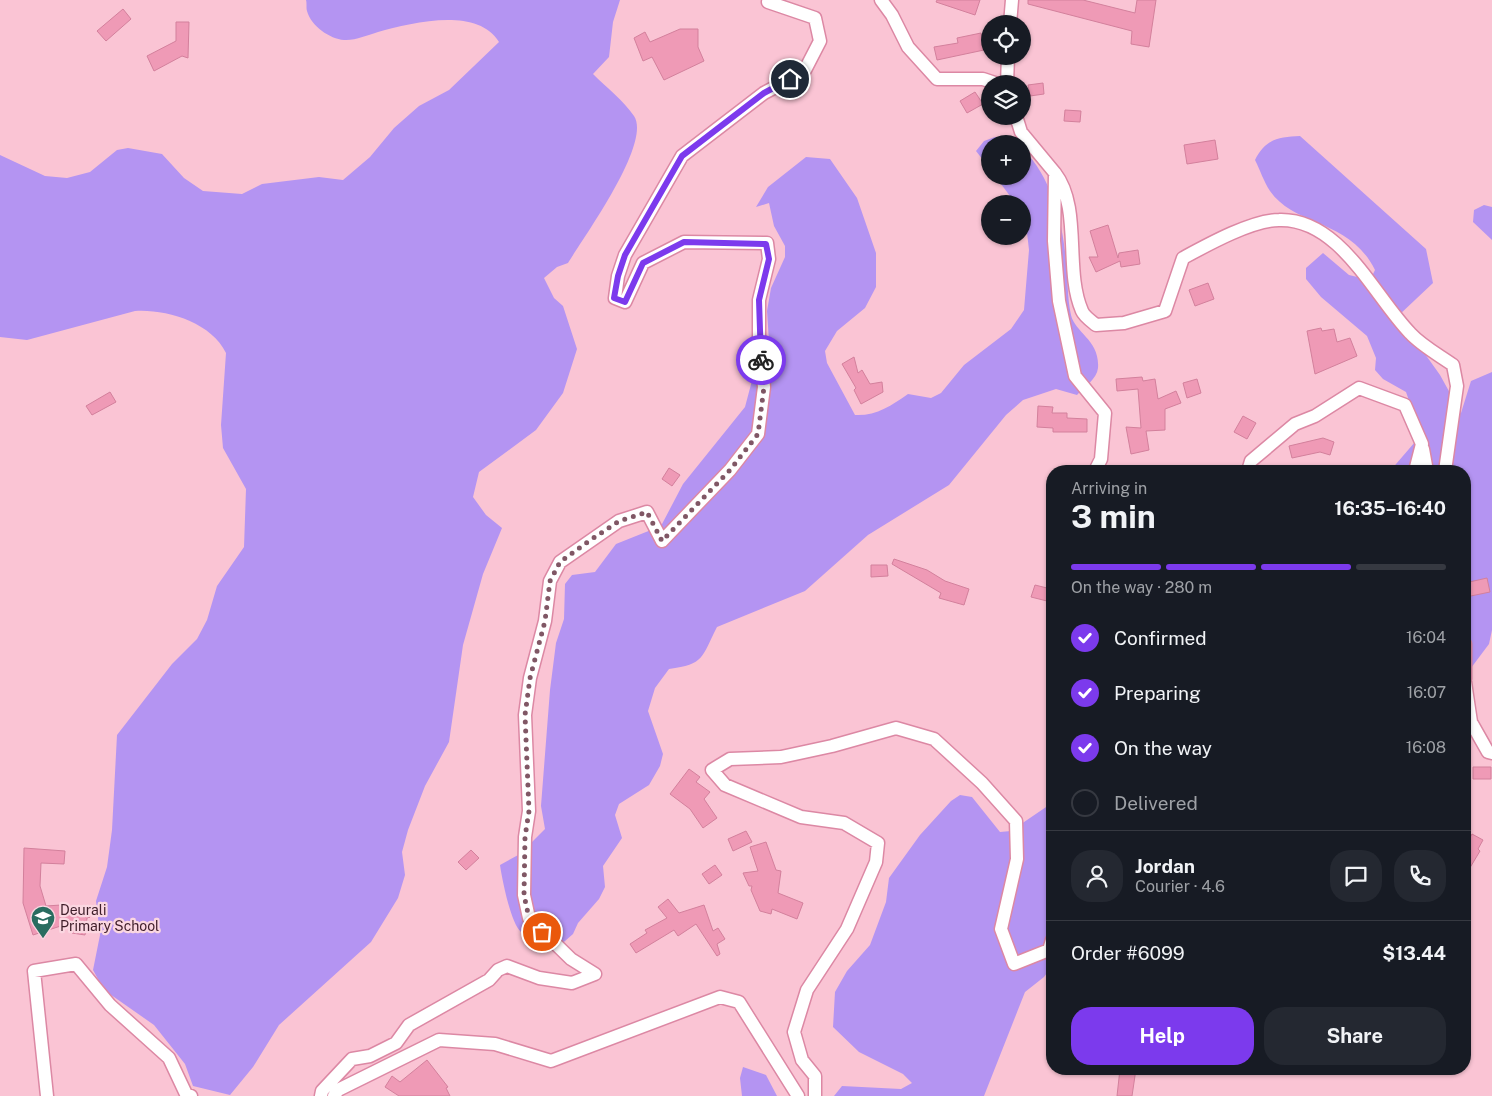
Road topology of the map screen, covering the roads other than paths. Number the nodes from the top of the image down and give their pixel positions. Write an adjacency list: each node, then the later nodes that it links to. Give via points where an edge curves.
1 (770, 0): 19 (street, via 768,2 815,18 820,41 804,72 764,93 682,156 625,255 614,298 625,302 643,263 684,242 766,244 769,259 759,300 764,387 758,434 730,470 662,541 647,512 619,521 560,562 550,581 545,621 530,678 525,715 529,811 524,895 529,918 570,959 595,974 572,983 539,978 507,966 498,970 489,980 409,1025 396,1043 370,1056 352,1059)
2 (881, 0): 5 (street, via 908,47 937,79)
3 (1012, 0): 4 (street)
4 (1011, 15)
5 (981, 79)
6 (1019, 125): 7 (street)
7 (1055, 173): 9 (street, via 1054,241 1059,301 1074,376 1105,413); 13 (street, via 1063,184 1082,312 1096,325 1124,323 1165,311 1183,258 1250,227 1278,220 1308,225 1326,237 1351,258 1410,334 1454,365 1457,386)
8 (1422, 444): 10 (street, via 1405,404 1359,388 1315,416 1295,424); 11 (street); 12 (street)
9 (1098, 465)
10 (1250, 465)
11 (1417, 465)
12 (1426, 465)
13 (1446, 465)
14 (1471, 722): 15 (street, via 1488,752)
15 (1492, 753)
16 (1046, 951): 22 (street, via 1014,964 1001,929 1017,859 1016,821 982,783 934,739 896,728 781,757 730,759 712,770 725,785 801,817 844,823 878,843 876,862 847,929 807,990 794,1032 802,1060 815,1076)
17 (47, 1096): 18 (street, via 34,971 76,964 110,1005 169,1058 186,1094)
18 (191, 1096)
19 (321, 1096)
20 (334, 1096): 21 (street, via 338,1090 439,1040 495,1044 551,1062 720,997 739,1002)
21 (798, 1096)
22 (815, 1096)

